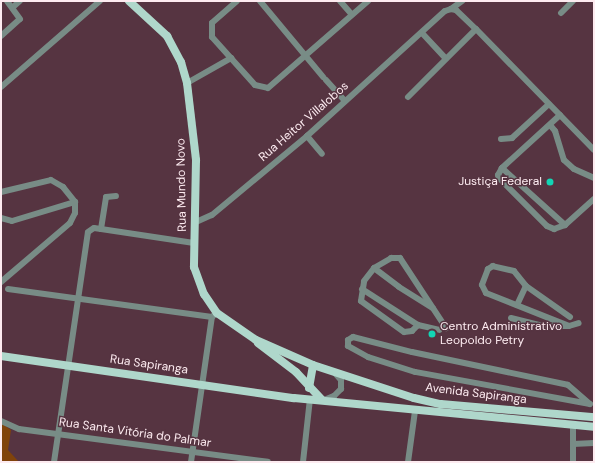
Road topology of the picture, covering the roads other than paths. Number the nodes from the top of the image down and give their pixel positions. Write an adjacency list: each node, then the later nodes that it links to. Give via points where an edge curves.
1 (7, 1): 11 (street)
2 (20, 1): 11 (street)
3 (100, 1): 22 (street)
4 (129, 1): 21 (main road, Rua Mundo Novo, via 172,42)
5 (237, 1): 19 (street, via 212,23 212,37)
6 (260, 1): 18 (street)
7 (340, 1): 14 (street)
8 (368, 1): 14 (street)
9 (462, 1): 12 (street, Rua Heitor Villalobos)
10 (573, 1): 13 (street)
11 (13, 7): 17 (street, via 20,19)
12 (451, 9): 15 (street); 16 (street, Rua Heitor Villalobos, via 445,11)
13 (561, 13)
14 (352, 15): 18 (street)
15 (476, 29): 20 (street); 25 (street)
16 (422, 33): 20 (street); 24 (street, Rua Heitor Villalobos)
17 (1, 36)
18 (306, 54): 19 (street, via 268,88 255,85); 24 (street)
19 (231, 58): 21 (street)
20 (446, 59): 23 (street)
21 (187, 83): 39 (main road, Rua Mundo Novo, via 196,160)
22 (1, 87)
23 (408, 97)
24 (345, 101): 28 (street, Rua Heitor Villalobos)
25 (549, 104): 26 (street); 29 (street, via 512,138)
26 (560, 115): 27 (street); 30 (street)
27 (550, 125): 32 (street, via 542,129); 33 (street, via 555,131 564,160 574,169)
28 (307, 136): 31 (street); 39 (street, Rua Heitor Villalobos, via 212,215)
29 (501, 139)
30 (594, 150)
31 (322, 154)
32 (502, 168): 40 (street); 40 (street, via 498,175 503,183 547,226 557,229)
33 (594, 178)
34 (1, 192): 37 (street, via 51,180 64,187)
35 (116, 196): 41 (street, via 106,197)
36 (594, 199): 40 (street)
37 (75, 202): 38 (street, via 12,221); 44 (street, via 75,213 70,223)
38 (1, 218)
39 (196, 222): 42 (main road, Rua Mundo Novo)
40 (565, 226)
41 (101, 229): 42 (street); 48 (street, via 94,228 88,232)
42 (194, 243): 51 (main road, Rua Mundo Novo, via 196,276)
43 (374, 268): 47 (street, via 367,275); 50 (street, via 399,288); 50 (street, via 391,258 400,258)
44 (1, 282)
45 (526, 286): 49 (street); 49 (street, via 514,271 493,266 488,269 483,290); 52 (street)
46 (8, 289): 48 (street)
47 (362, 289): 55 (street); 55 (street, via 361,301 397,329 412,331)
48 (77, 299): 51 (street); 62 (street)
49 (517, 305): 56 (street)
50 (434, 309): 57 (street)
51 (215, 315): 59 (main road, Rua Mundo Novo); 65 (street)
52 (570, 316)
53 (511, 318): 56 (street, via 543,326)
54 (579, 323): 56 (street)
55 (418, 325): 58 (street)
56 (569, 326)
57 (446, 328)
58 (439, 330)
59 (256, 340): 63 (main road, Rua Mundo Novo); 66 (main road, Rua Mundo Novo, via 296,372)
60 (389, 347): 60 (street, via 353,337 347,343 368,357 415,372 590,404 568,385)
61 (1, 356): 62 (main road, Rua Sapiranga)
62 (68, 365): 65 (main road, Rua Sapiranga); 75 (street)
63 (313, 365): 64 (main road, Avenida Sapiranga); 66 (main road)
64 (330, 369): 69 (street, via 341,380 342,386 334,396); 71 (main road, Avenida Sapiranga, via 414,398 442,404)
65 (201, 384): 67 (main road, Rua Sapiranga); 78 (street)
66 (309, 388): 67 (main road); 69 (main road)
67 (294, 398): 68 (main road, Rua Sapiranga)
68 (310, 399): 69 (main road, Rua Sapiranga); 82 (street)
69 (323, 400): 70 (main road, Avenida Sapiranga)
70 (415, 411): 73 (main road, Avenida Sapiranga); 83 (street)
71 (594, 417)
72 (1, 421): 75 (street, Rua Santa Vitória do Palmar, via 19,429)
73 (572, 426): 74 (main road, Avenida Sapiranga); 77 (street)
74 (594, 427)
75 (59, 434): 78 (street, Rua Santa Vitória do Palmar); 79 (street)
76 (594, 443): 77 (street)
77 (573, 444): 84 (street)
78 (193, 451): 80 (street); 81 (street, Rua Santa Vitória do Palmar)
79 (54, 462)
80 (191, 462)
81 (268, 462)
82 (303, 462)
83 (408, 462)
84 (573, 462)

